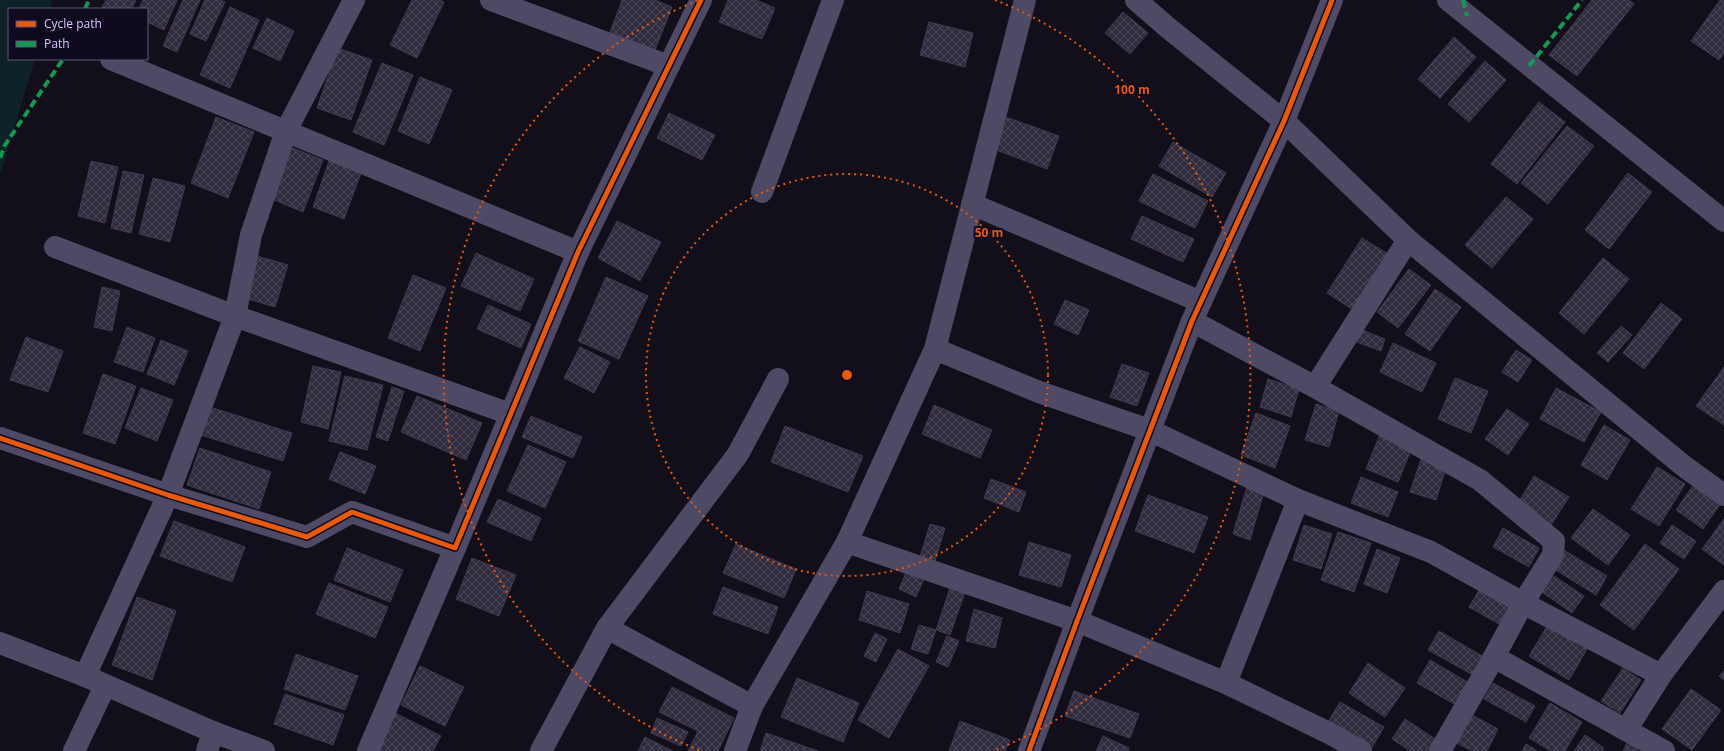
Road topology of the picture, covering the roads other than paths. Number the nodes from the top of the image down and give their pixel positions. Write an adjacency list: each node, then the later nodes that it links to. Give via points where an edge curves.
1 (354, 0): 12 (street)
2 (491, 0): 10 (street)
3 (700, 0): 10 (street)
4 (833, 0): 13 (street)
5 (1025, 0): 14 (street)
6 (1136, 0): 11 (street)
7 (1332, 0): 11 (street)
8 (1448, 0): 15 (street)
9 (113, 60): 12 (street)
10 (669, 66): 18 (street)
11 (1284, 121): 16 (street); 19 (street)
12 (286, 131): 18 (street); 20 (street, via 251,235)
13 (762, 192)
14 (972, 204): 19 (street); 22 (street)
15 (1724, 221)
16 (1408, 240): 24 (street); 29 (street, via 1685,467)
17 (55, 248): 20 (street)
18 (578, 252): 25 (street)
19 (1201, 302): 21 (street)
20 (235, 316): 25 (street); 28 (street)
21 (1192, 321): 24 (street); 26 (street)
22 (935, 349): 26 (street, via 1039,392); 31 (street)
23 (778, 379): 36 (street, via 738,454)
24 (1315, 387): 34 (street, via 1480,480 1554,541 1554,555)
25 (510, 414): 32 (street)
26 (1149, 430): 30 (street); 35 (street)
27 (0, 438): 28 (street)
28 (168, 495): 32 (street, via 307,537 352,512); 40 (street)
29 (1724, 495)
30 (1298, 500): 34 (street, via 1431,552); 41 (street)
31 (847, 542): 35 (street); 43 (street)
32 (454, 548): 48 (street)
33 (1724, 591): 39 (street)
34 (1523, 603): 38 (street); 39 (street)
35 (1077, 621): 41 (street); 51 (street)
36 (607, 628): 43 (street); 49 (street)
37 (0, 643): 40 (street)
38 (1494, 657): 44 (street); 53 (street)
39 (1661, 675): 44 (street)
40 (85, 676): 42 (street)
41 (1226, 683): 52 (street)
42 (105, 686): 45 (street); 46 (street)
43 (752, 706): 50 (street)
44 (1626, 730): 54 (street)
45 (210, 742): 47 (street)
46 (74, 751)
47 (264, 751)
48 (368, 751)
49 (541, 751)
50 (735, 751)
51 (1029, 751)
52 (1361, 751)
53 (1440, 751)
54 (1664, 751)

